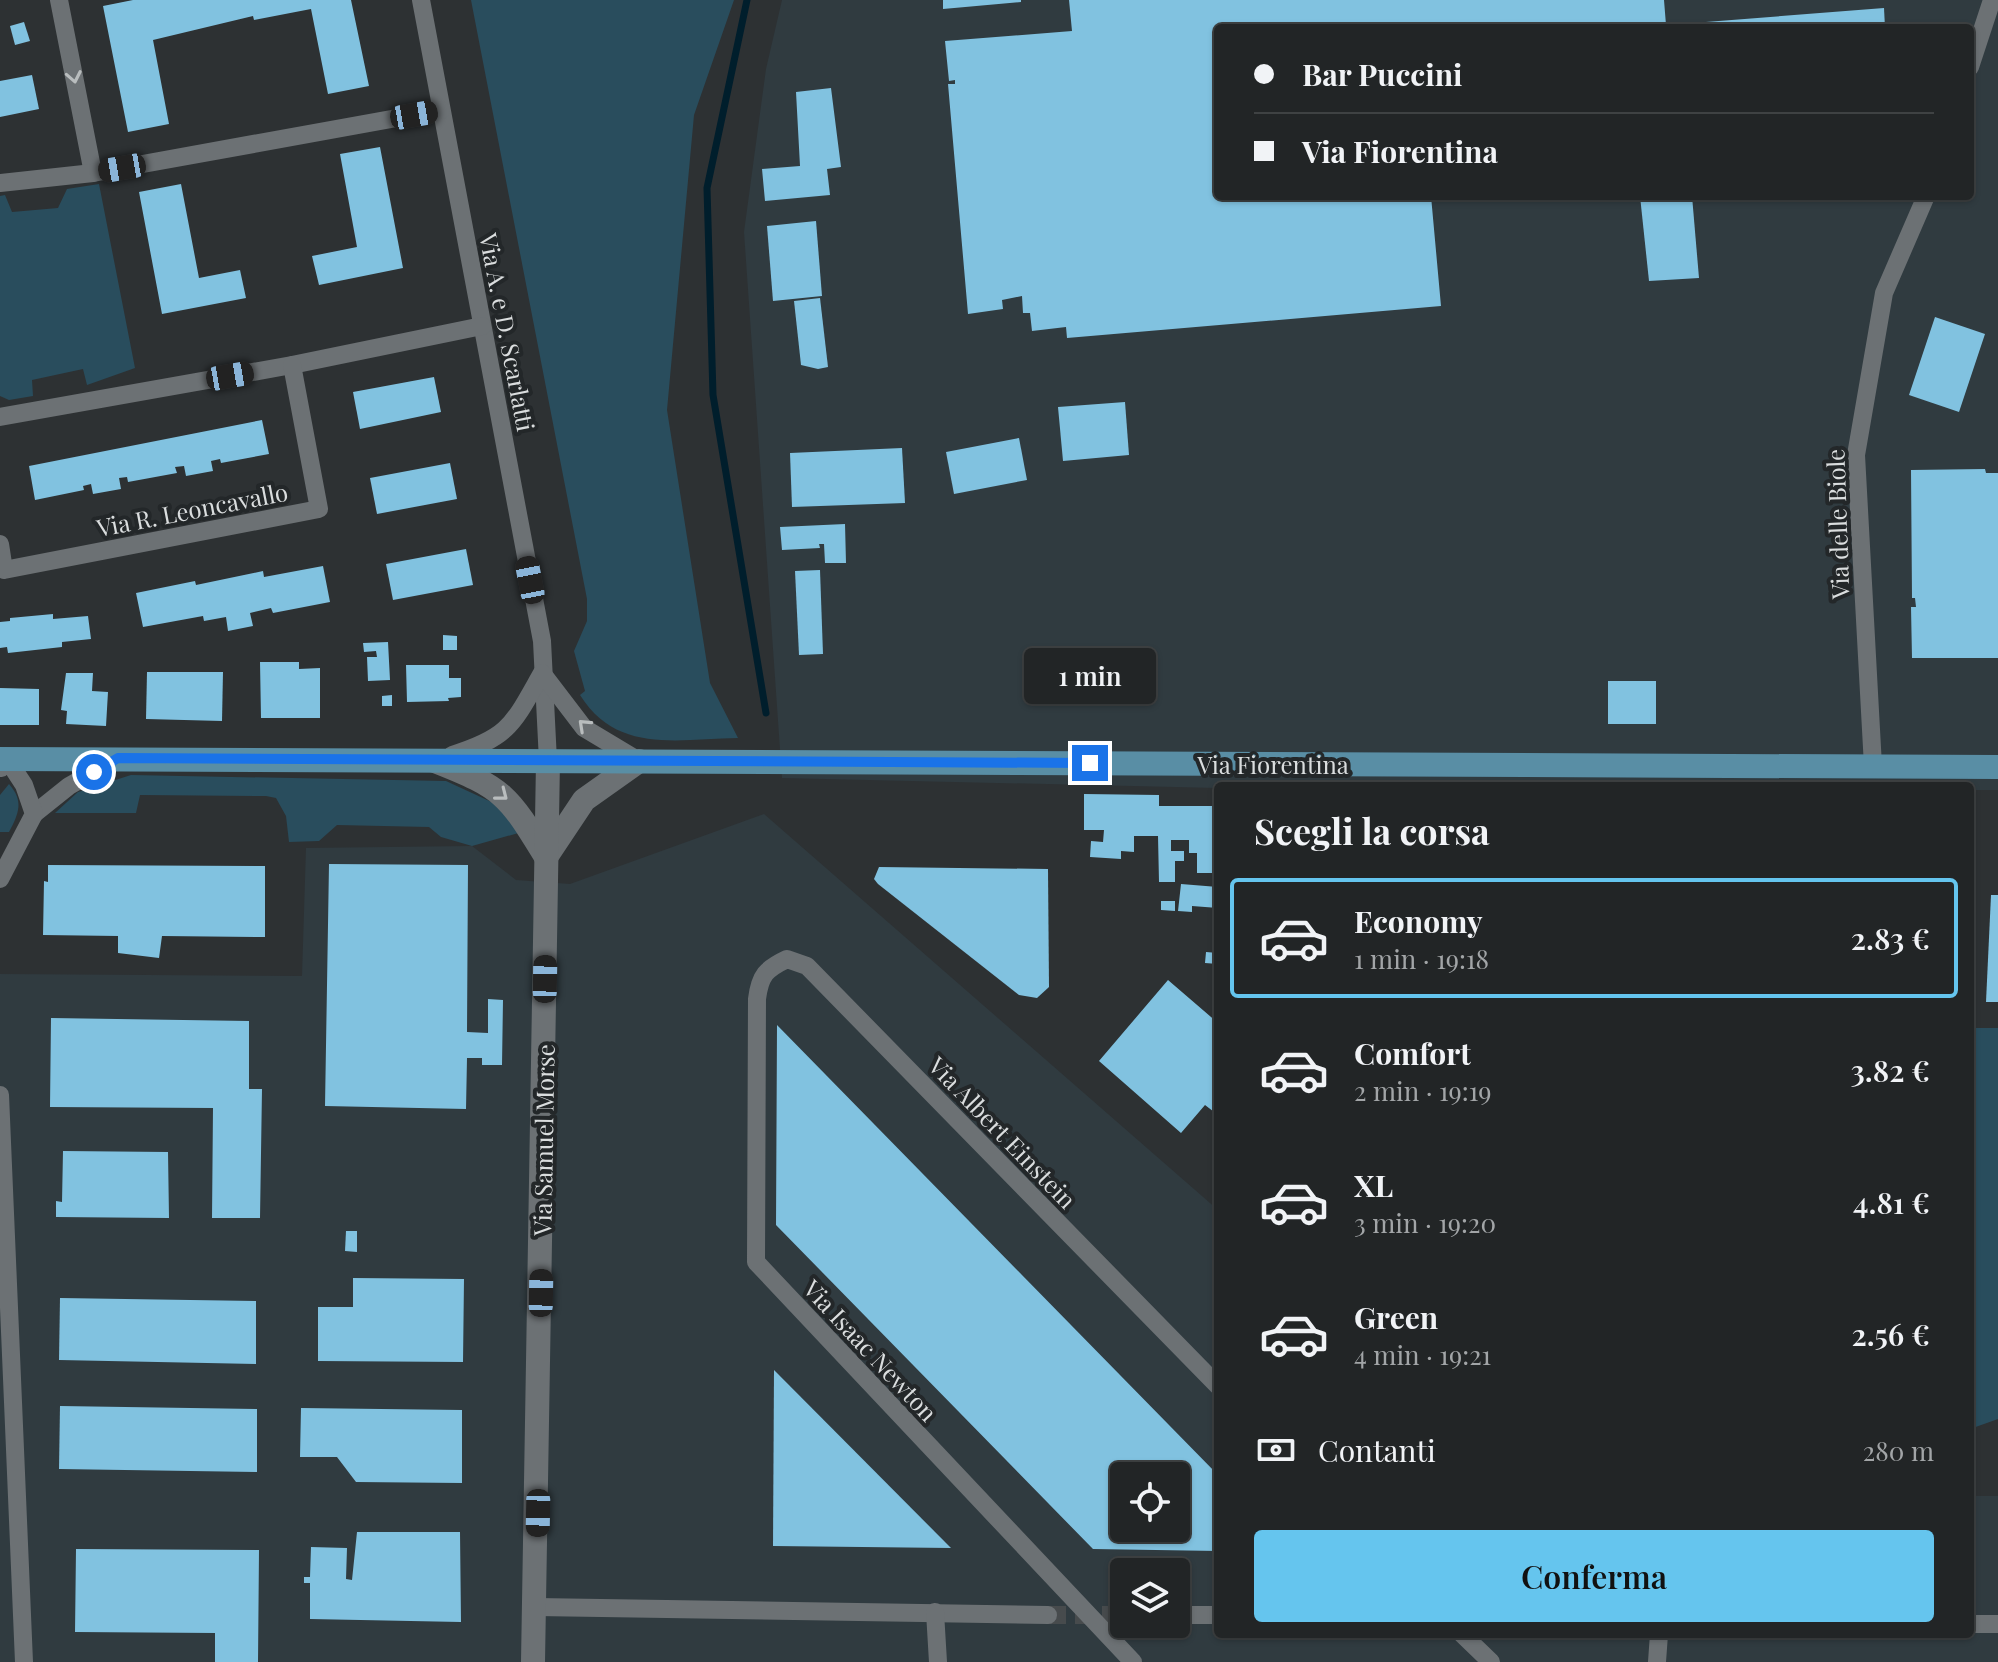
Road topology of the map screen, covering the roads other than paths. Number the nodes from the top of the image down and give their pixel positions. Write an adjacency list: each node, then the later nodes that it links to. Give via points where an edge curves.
1 (59, 0): 6 (street, one-way to 6)
2 (421, 0): 5 (street, Via A. e D. Scarlatti)
3 (1992, 0): 4 (street)
4 (1974, 55)
5 (441, 110): 6 (street); 9 (street, Via A. e D. Scarlatti)
6 (93, 173): 7 (street)
7 (0, 183)
8 (1925, 200): 19 (street, Via delle Biole, via 1884,293 1856,455)
9 (482, 326): 10 (street); 13 (street, Via A. e D. Scarlatti, via 542,641)
10 (292, 365): 11 (street); 12 (street, Via R. Leoncavallo, via 319,509 4,570)
11 (0, 417)
12 (0, 544)
13 (542, 673): 15 (street, via 512,726 486,745); 16 (street, Via A. e D. Scarlatti); 17 (street, one-way to 13, via 584,728)
14 (118, 758): 15 (main road, Via Fiorentina); 18 (main road, Via Fiorentina); 21 (street)
15 (434, 761): 16 (main road, Via Fiorentina); 22 (street, one-way to 22, via 484,780 513,802)
16 (548, 761): 17 (main road, Via Fiorentina); 22 (street, Via Samuel Morse)
17 (639, 761): 19 (main road, Via Fiorentina); 22 (street, via 584,800)
18 (2, 762): 21 (street, via 24,785)
19 (1873, 766): 20 (main road, Via Fiorentina)
20 (1998, 767)
21 (34, 814): 23 (street)
22 (546, 857): 27 (street, Via Samuel Morse)
23 (0, 879)
24 (757, 999): 26 (street, Via Albert Einstein, via 759,979 767,969 787,959 807,966); 39 (street, Via Isaac Newton, via 756,1262)
25 (0, 1095): 36 (street)
26 (1214, 1382)
27 (536, 1607): 28 (street); 37 (street, Via Samuel Morse)
28 (935, 1612): 29 (street); 38 (street)
29 (1048, 1615)
30 (1190, 1615): 31 (street)
31 (1214, 1615)
32 (1974, 1624): 33 (street)
33 (1998, 1624)
34 (1466, 1638): 40 (street)
35 (1659, 1638): 41 (street)
36 (24, 1662)
37 (533, 1662)
38 (938, 1662)
39 (1133, 1662)
40 (1491, 1662)
41 (1657, 1662)

